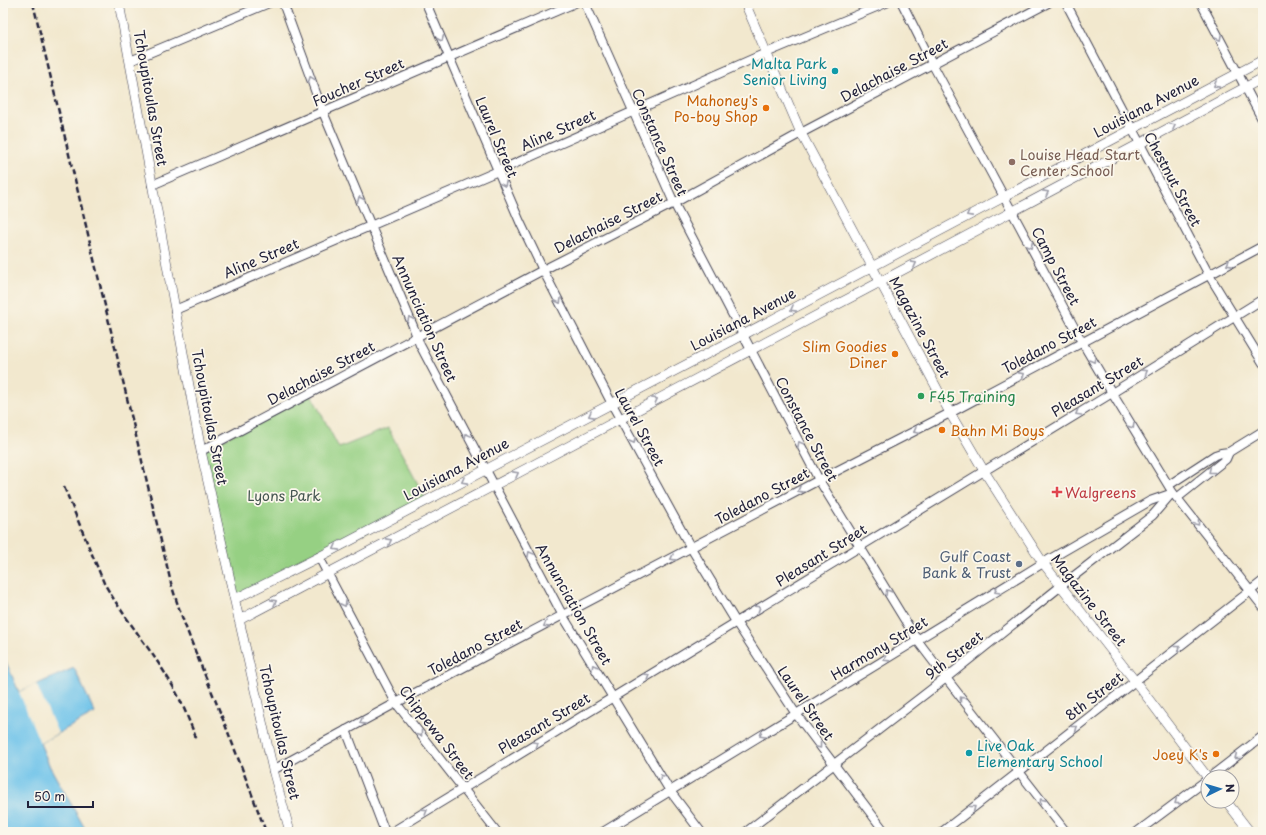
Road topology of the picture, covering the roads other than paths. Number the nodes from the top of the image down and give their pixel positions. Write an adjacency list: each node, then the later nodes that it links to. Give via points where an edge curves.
1 (119, 3): 16 (street, Tchoupitoulas Street)
2 (269, 3): 16 (street)
3 (283, 3): 21 (street, Annunciation Street, one-way to 3)
4 (426, 3): 14 (street, Laurel Street, one-way to 14)
5 (575, 3): 14 (street, Foucher Street)
6 (585, 3): 22 (street, Constance Street)
7 (744, 3): 13 (street, Magazine Street)
8 (886, 3): 13 (street, Aline Street)
9 (902, 3): 17 (street, Camp Street)
10 (1048, 3): 17 (street, Delachaise Street)
11 (1066, 3): 24 (street, Chestnut Street)
12 (1201, 3): 18 (street, one-way to 18)
13 (766, 53): 22 (street, Aline Street); 25 (street, Magazine Street)
14 (449, 57): 21 (street, Foucher Street); 27 (street, Laurel Street)
15 (1263, 60): 18 (street, Louisiana Avenue)
16 (130, 61): 28 (street, Tchoupitoulas Street)
17 (933, 65): 25 (street, Delachaise Street); 29 (street, Camp Street)
18 (1238, 73): 20 (street); 24 (street, Louisiana Avenue, one-way to 24)
19 (1263, 78): 20 (street)
20 (1245, 88): 23 (street); 26 (street, one-way to 20)
21 (323, 112): 28 (street, Foucher Street); 32 (street, Annunciation Street, one-way to 21)
22 (632, 112): 27 (street, Aline Street); 30 (street, Constance Street)
23 (1263, 121)
24 (1132, 129): 26 (street, Chestnut Street); 29 (street, Louisiana Avenue)
25 (801, 133): 30 (street, Delachaise Street); 34 (street, Magazine Street)
26 (1140, 143): 31 (street, one-way to 26); 36 (street, Chestnut Street)
27 (498, 171): 32 (street, Aline Street); 35 (street, Laurel Street, one-way to 35)
28 (152, 185): 40 (street, Tchoupitoulas Street)
29 (1004, 196): 31 (street, Camp Street); 34 (street, Louisiana Avenue, one-way to 34)
30 (674, 204): 35 (street, Delachaise Street); 43 (street, Constance Street)
31 (1012, 212): 37 (street, one-way to 31); 45 (street, Camp Street, one-way to 45)
32 (370, 225): 40 (street, Aline Street); 44 (street, Annunciation Street, one-way to 32)
33 (1263, 246): 36 (street, Toledano Street, one-way to 36)
34 (872, 266): 37 (street, Magazine Street); 39 (street, Louisiana Avenue)
35 (543, 270): 44 (street, Delachaise Street); 49 (street, Laurel Street, one-way to 49)
36 (1208, 274): 42 (street, Chestnut Street); 45 (street, Toledano Street)
37 (880, 282): 41 (street); 50 (street, Magazine Street)
38 (1263, 299): 42 (street, Pleasant Street)
39 (808, 301): 41 (street); 43 (street, Louisiana Avenue, one-way to 43)
40 (174, 310): 53 (street, Tchoupitoulas Street)
41 (816, 315): 46 (street)
42 (1235, 317): 47 (street, Chestnut Street); 48 (street, Pleasant Street, one-way to 42)
43 (743, 335): 46 (street, Constance Street); 49 (street, Louisiana Avenue)
44 (417, 337): 53 (street, Delachaise Street); 55 (street, Annunciation Street, one-way to 44)
45 (1082, 342): 48 (street, Camp Street, one-way to 48); 50 (street, Toledano Street, one-way to 45)
46 (750, 350): 51 (street, one-way to 46); 57 (street, Constance Street, one-way to 46)
47 (1263, 364)
48 (1112, 393): 56 (street, Pleasant Street, one-way to 56); 59 (street, Camp Street, one-way to 59)
49 (612, 404): 51 (street, Laurel Street); 55 (street, Louisiana Avenue, one-way to 55)
50 (950, 413): 56 (street, Magazine Street); 57 (street, Toledano Street, one-way to 57)
51 (620, 418): 58 (street, one-way to 51); 62 (street, Laurel Street, one-way to 62)
52 (1263, 431): 54 (street, Harmony Street)
53 (201, 451): 69 (street, Tchoupitoulas Street)
54 (1229, 452): 59 (street, via 1215,455); 60 (street, Harmony Street, one-way to 60, via 1226,459)
55 (486, 470): 58 (street, Annunciation Street); 63 (street, Louisiana Avenue, one-way to 63)
56 (984, 471): 61 (street, Pleasant Street); 64 (street, Magazine Street)
57 (819, 480): 61 (street, Constance Street); 62 (street, Toledano Street, one-way to 62)
58 (494, 485): 65 (street, one-way to 58); 71 (street, Annunciation Street, one-way to 58)
59 (1169, 485): 60 (street, Camp Street)
60 (1175, 495): 64 (street, Harmony Street, via 1150,501); 67 (street, 9th Street, via 1153,515); 68 (street, Camp Street, one-way to 68)
61 (859, 546): 73 (street, Pleasant Street, one-way to 61); 74 (street, Constance Street, one-way to 61)
62 (691, 548): 71 (street, Toledano Street, one-way to 71); 73 (street, Laurel Street)
63 (319, 557): 65 (street, Chippewa Street); 69 (street, Louisiana Avenue)
64 (1043, 563): 67 (street, Magazine Street); 74 (street, Harmony Street, one-way to 74)
65 (328, 574): 72 (street, one-way to 65); 78 (street, Chippewa Street, one-way to 78)
66 (1263, 582): 68 (street, 8th Street)
67 (1060, 586): 75 (street, 9th Street); 76 (street, Magazine Street)
68 (1250, 591): 70 (street, Camp Street); 76 (street, 8th Street, one-way to 68)
69 (235, 599): 72 (street, Tchoupitoulas Street)
70 (1263, 607)
71 (563, 616): 77 (street, Annunciation Street, one-way to 71); 78 (street, Toledano Street, one-way to 78)
72 (239, 620): 85 (street, Tchoupitoulas Street)
73 (736, 622): 77 (street, Pleasant Street, one-way to 73); 79 (street, Laurel Street)
74 (917, 640): 75 (street, Constance Street); 79 (street, Harmony Street, one-way to 79)
75 (946, 678): 82 (street, 9th Street); 86 (street, Constance Street, one-way to 75)
76 (1135, 681): 83 (street, Magazine Street); 86 (street, 8th Street, one-way to 76)
77 (613, 697): 88 (street, Pleasant Street, one-way to 77); 89 (street, Annunciation Street, one-way to 77)
78 (396, 703): 80 (street, Toledano Street, one-way to 80); 88 (street, Chippewa Street, one-way to 88)
79 (796, 714): 82 (street, Laurel Street, one-way to 82); 89 (street, Harmony Street, one-way to 89)
80 (346, 730): 85 (street, Toledano Street); 92 (street)
81 (1263, 736): 84 (street, one-way to 84)
82 (833, 765): 97 (street, 9th Street); 98 (street, Laurel Street)
83 (1202, 769)
84 (1221, 769)
85 (273, 770): 91 (street, Tchoupitoulas Street)
86 (1019, 772): 99 (street, 8th Street, one-way to 86); 100 (street, Constance Street, one-way to 86)
87 (1200, 785): 101 (street, one-way to 101)
88 (462, 788): 93 (street, Pleasant Street, one-way to 88); 94 (street, Chippewa Street)
89 (670, 791): 95 (street, Harmony Street); 96 (street, Annunciation Street)
90 (1232, 809): 102 (street)
91 (290, 832)
92 (385, 832)
93 (392, 832)
94 (497, 832)
95 (603, 832)
96 (701, 832)
97 (746, 832)
98 (885, 832)
99 (942, 832)
100 (1066, 832)
101 (1137, 832)
102 (1250, 832)

